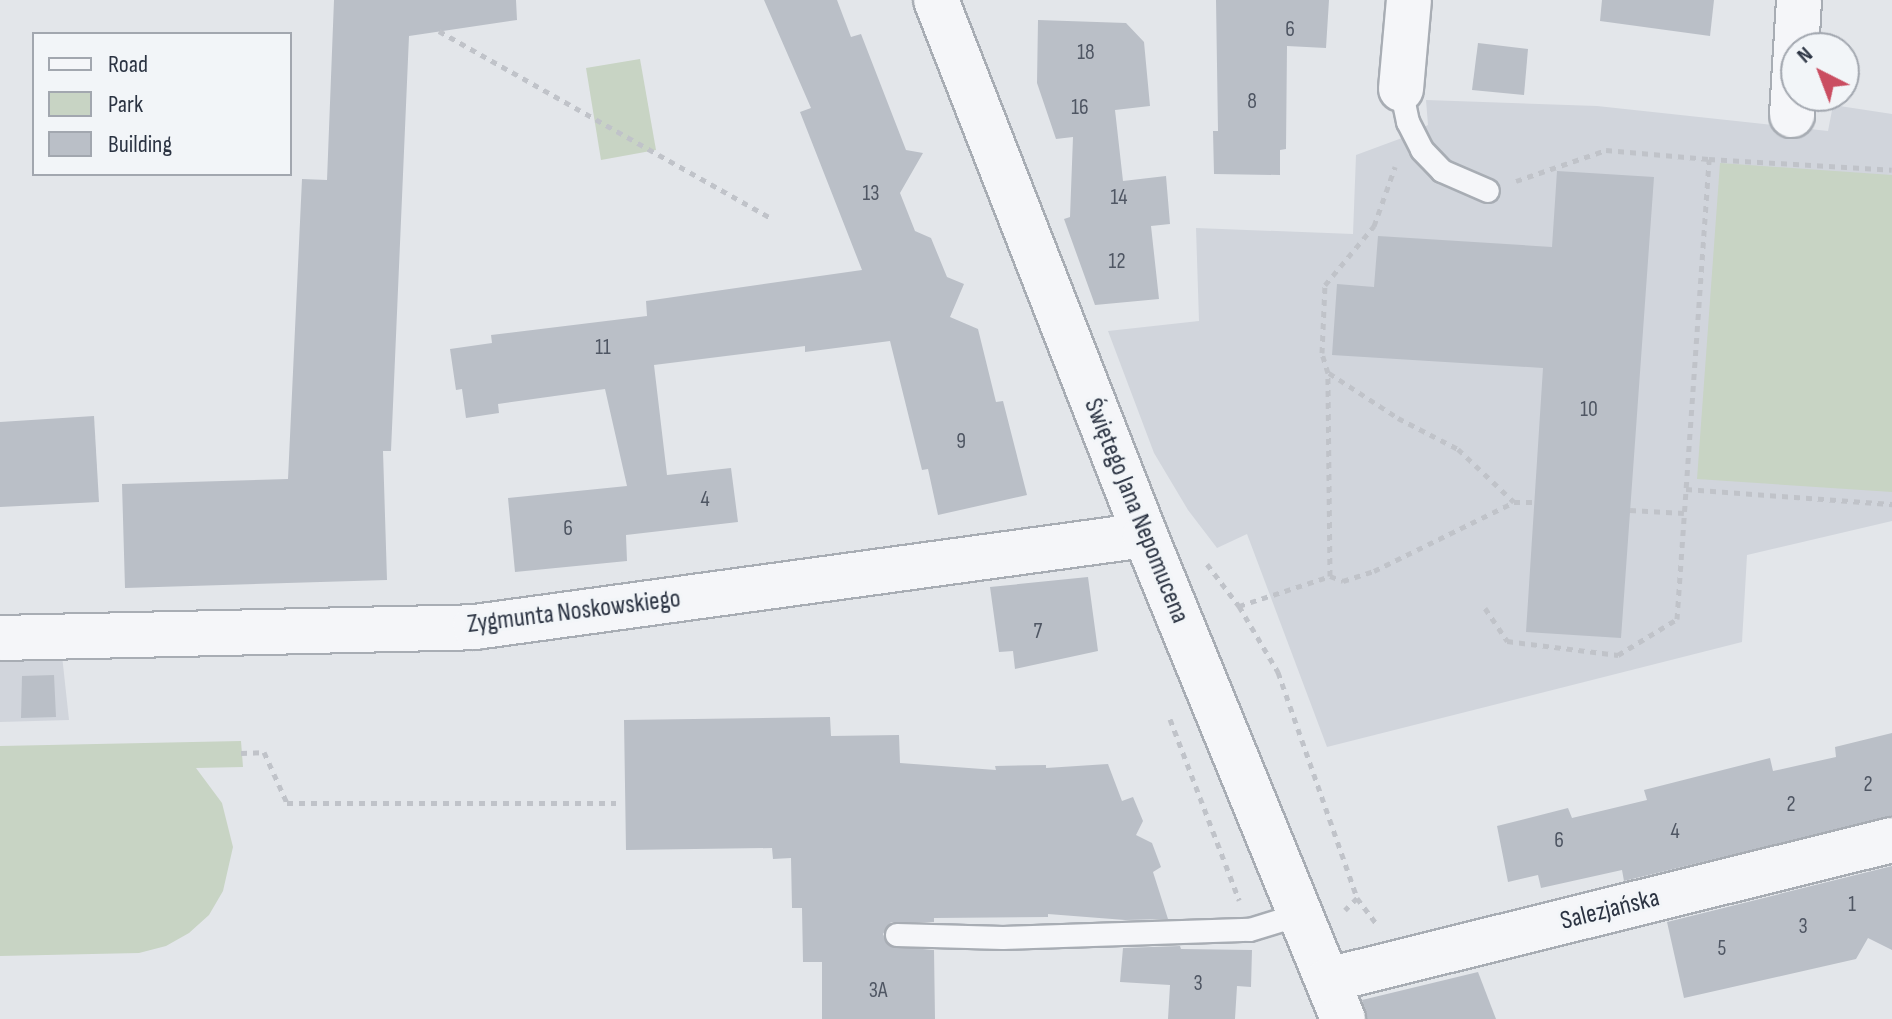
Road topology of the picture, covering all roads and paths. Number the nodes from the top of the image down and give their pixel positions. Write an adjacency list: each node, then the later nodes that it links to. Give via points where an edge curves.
1 (936, 0): 18 (street, Świętego Jana Nepomucena)
2 (1409, 0): 5 (street)
3 (1799, 0): 6 (street)
4 (439, 31): 10 (path)
5 (1404, 106): 9 (lane, via 1422,150 1442,171); 11 (path, via 1391,185 1374,226 1325,285 1322,353)
6 (1792, 115)
7 (1709, 159): 8 (path); 9 (path, via 1606,150); 12 (path)
8 (1892, 170)
9 (1488, 191)
10 (773, 219)
11 (1328, 373): 13 (path, via 1458,449); 19 (path)
12 (1686, 489): 15 (path); 17 (path)
13 (1514, 502): 14 (path); 19 (path, via 1374,571 1343,581)
14 (1535, 502)
15 (1892, 504)
16 (1630, 510): 17 (path)
17 (1684, 513): 21 (path, via 1677,619 1618,655 1507,641)
18 (1145, 535): 22 (street, Zygmunta Noskowskiego, via 475,627); 26 (street, Świętego Jana Nepomucena)
19 (1330, 576): 20 (path)
20 (1239, 606)
21 (1485, 608)
22 (0, 638)
23 (241, 753): 24 (path, via 264,752 287,803)
24 (616, 803)
25 (1892, 840): 28 (street, Salezjańska)
26 (1302, 914): 27 (lane, via 1250,930 1003,938); 28 (street, Świętego Jana Nepomucena)
27 (897, 935)
28 (1330, 1006)

